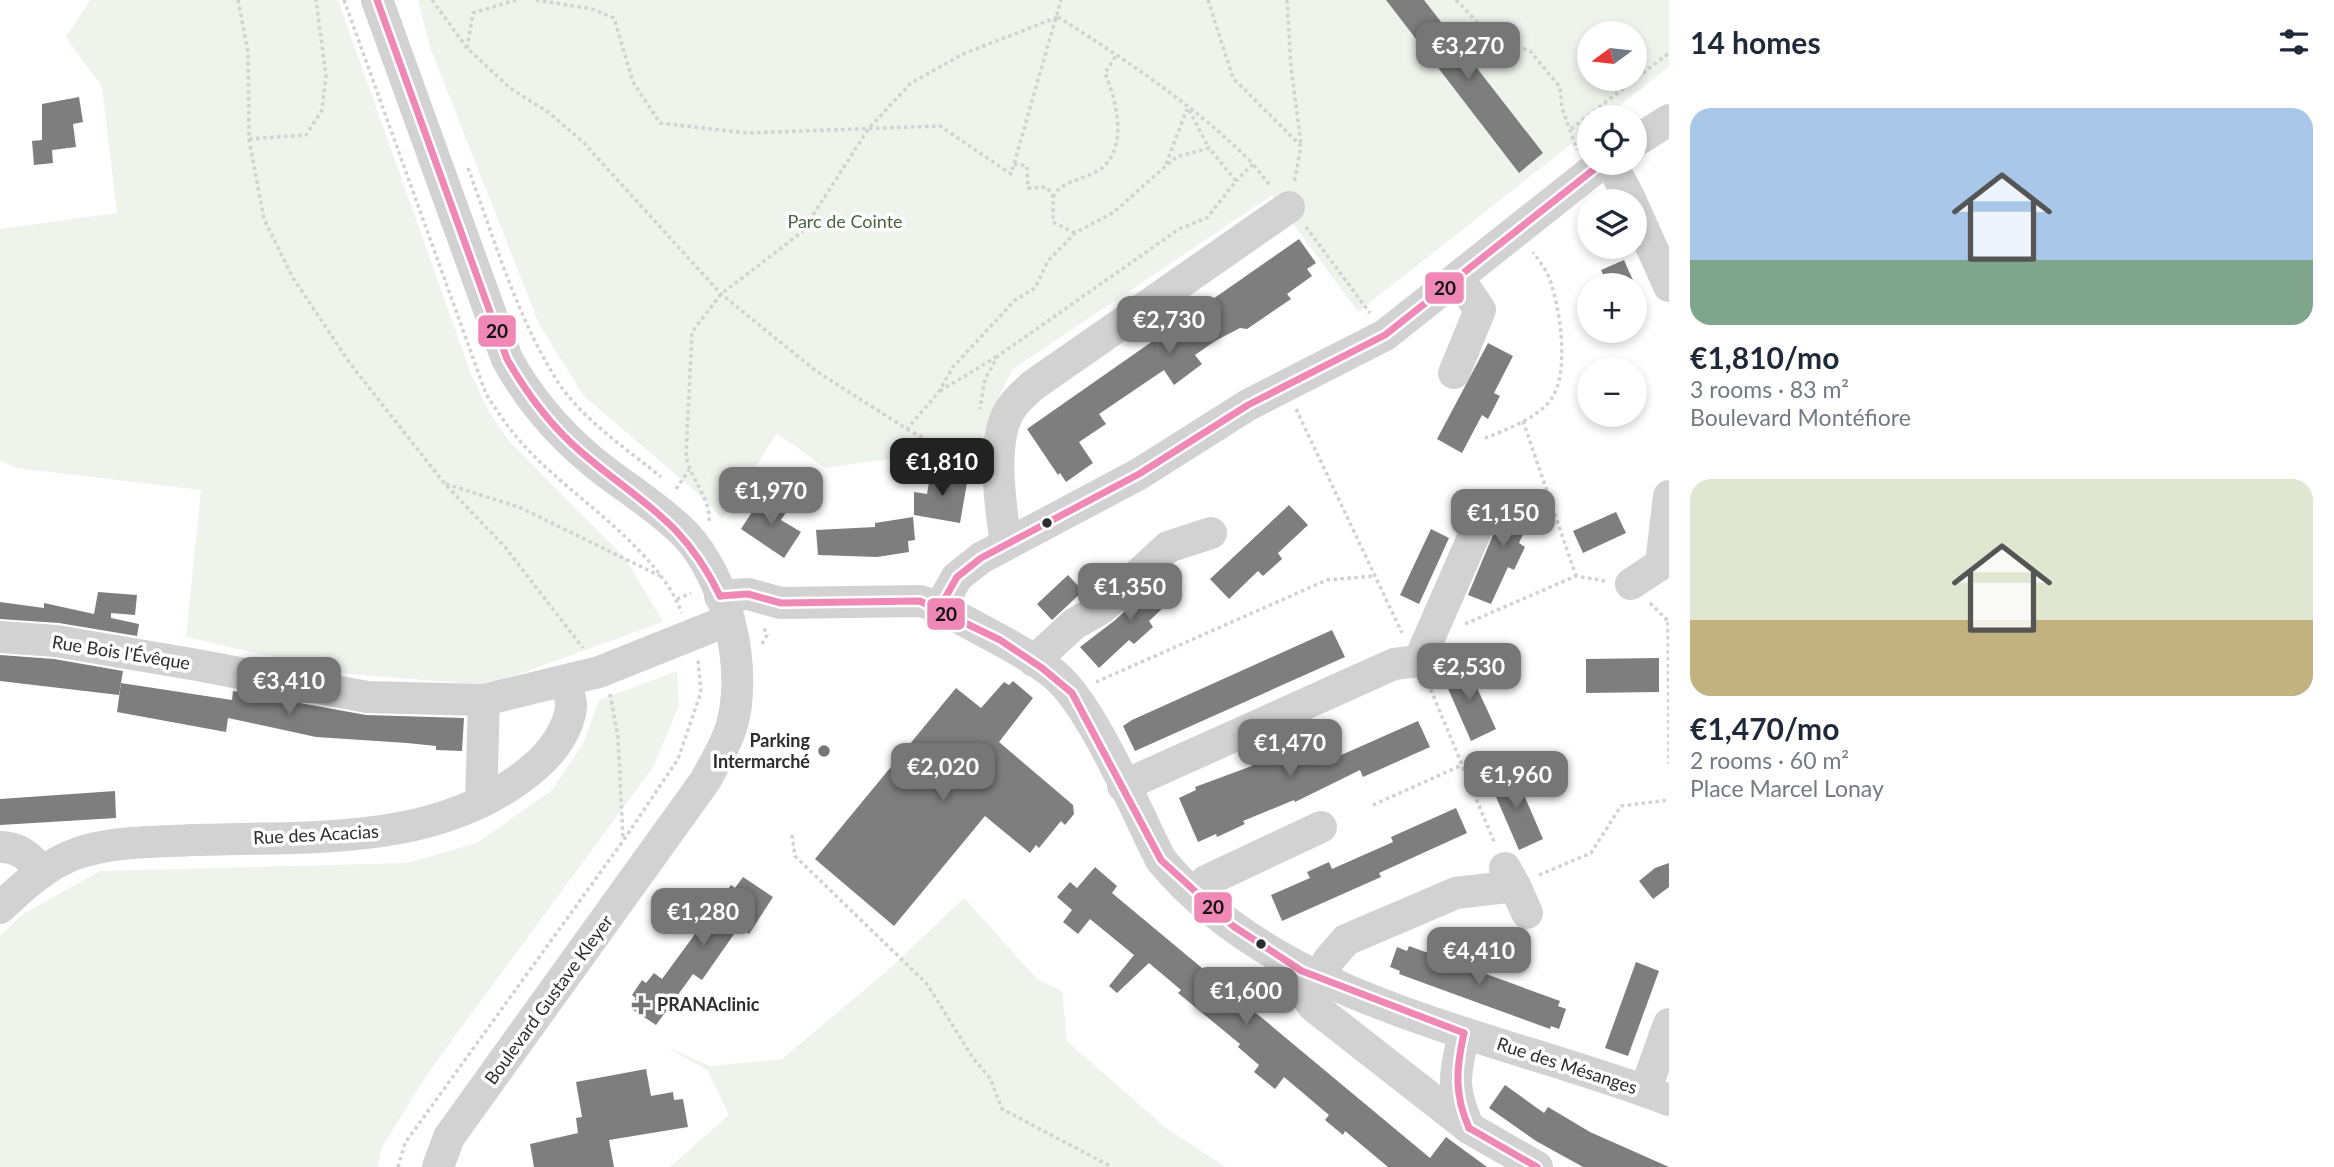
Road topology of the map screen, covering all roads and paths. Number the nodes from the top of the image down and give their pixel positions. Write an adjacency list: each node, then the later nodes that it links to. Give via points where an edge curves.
1 (238, 0): 21 (path, via 248,52)
2 (316, 0): 21 (path, via 326,76 322,110 306,135)
3 (377, 0): 59 (street, Boulevard Gustave Kleyer, via 507,359 524,390 548,421 592,461 687,536)
4 (432, 0): 12 (path)
5 (516, 0): 12 (path, via 473,13)
6 (536, 0): 17 (path, via 592,9 614,18 633,82 660,123 746,133)
7 (1061, 0): 11 (path)
8 (1208, 0): 22 (path, via 1233,78)
9 (1287, 0): 22 (path)
10 (1456, 0): 18 (path, via 1482,27 1530,51 1560,88)
11 (1058, 17): 14 (path); 17 (path, via 963,54 911,83); 25 (path)
12 (467, 48): 36 (path, via 510,88 583,142)
13 (1669, 53): 18 (path)
14 (1117, 54): 15 (path); 29 (path, via 1105,74 1117,103 1115,152 1103,167 1058,188)
15 (1188, 108): 23 (path); 26 (path); 28 (path, via 1254,164)
16 (1669, 120): 19 (street)
17 (869, 128): 25 (path, via 940,126 1011,174); 36 (path, via 802,232)
18 (1571, 129): 20 (path)
19 (1647, 134)
20 (1577, 138)
21 (249, 139): 48 (path, via 264,219 293,278 349,362)
22 (1301, 146): 30 (path)
23 (1209, 148): 26 (path, via 1176,157); 28 (path)
24 (464, 156): 47 (path, via 520,308 557,381 604,432 676,489)
25 (1014, 163): 29 (path, via 1027,166 1028,188 1047,187)
26 (1166, 166): 32 (path, via 1114,212)
27 (1577, 171): 31 (street)
28 (1236, 181): 38 (path, via 1207,218 1180,229)
29 (1053, 197): 32 (path, via 1053,222)
30 (1289, 207): 37 (path); 53 (street, via 1032,386 1009,410 1001,436 1000,503)
31 (1517, 230): 34 (street); 43 (path, via 1548,275 1562,329 1561,370 1550,400)
32 (1075, 233): 41 (path, via 1048,261 1035,288 1016,300 953,368)
33 (1647, 237): 35 (street)
34 (1459, 279): 39 (street, via 1480,310); 40 (street, via 1385,335)
35 (1669, 286)
36 (721, 294): 44 (path, via 816,370); 47 (path, via 692,332)
37 (1367, 310)
38 (998, 356): 41 (path); 42 (path, via 985,379)
39 (1454, 373)
40 (1286, 388): 53 (street, via 1248,405 1139,474); 54 (path)
41 (937, 393): 44 (path)
42 (978, 419)
43 (1523, 421): 46 (path); 55 (path)
44 (907, 429): 45 (path, via 961,459 972,446)
45 (975, 432)
46 (1485, 438)
47 (689, 470): 50 (path, via 708,509)
48 (444, 483): 56 (path, via 519,507); 66 (path, via 505,547)
49 (1669, 496): 57 (street, via 1661,564)
50 (708, 526)
51 (1211, 533): 64 (street, via 1168,547 1102,608 1074,624)
52 (1475, 533): 61 (street)
53 (1006, 544): 58 (street, via 957,577)
54 (1374, 576): 65 (path); 68 (path, via 1327,580)
55 (1576, 576): 57 (path); 61 (path, via 1456,628)
56 (663, 578)
57 (1631, 584)
58 (940, 607): 59 (street, via 909,601 781,603 748,594); 64 (street, Rue des Mésanges)
59 (727, 615): 63 (street, Rue Bois l'Évêque); 91 (street, Boulevard Gustave Kleyer, via 738,687 731,727 705,781 449,1137)
60 (1669, 622): 70 (path)
61 (1433, 629): 65 (street)
62 (0, 636): 69 (street, Rue Bois l'Évêque, via 184,662 367,697)
63 (691, 636): 66 (street, Rue Bois l'Évêque); 78 (path, via 701,692 678,759)
64 (1034, 661): 68 (street, Rue des Mésanges)
65 (1422, 669): 71 (path); 72 (street, via 1394,664)
66 (599, 672): 67 (street, Rue Bois l'Évêque); 78 (path, via 613,701)
67 (565, 682): 69 (street, Rue Bois l'Évêque); 74 (street, Rue des Acacias, via 572,706 561,736 517,783)
68 (1072, 693): 72 (street, Rue des Mésanges)
69 (484, 700): 74 (street)
70 (1669, 764)
71 (1461, 766): 75 (path); 82 (path)
72 (1123, 786): 83 (street, Rue des Mésanges, via 1161,860)
73 (1669, 800): 80 (path, via 1622,806 1591,853)
74 (481, 802): 81 (street, Rue des Acacias, via 390,831 140,842 78,853)
75 (1373, 805)
76 (1321, 827): 83 (street, via 1206,881)
77 (792, 835): 92 (path, via 795,856 927,984 990,1078 1002,1109)
78 (623, 841): 90 (path, via 405,1143)
79 (0, 847): 81 (street, via 12,847)
80 (1550, 869)
81 (41, 872): 84 (street, Rue des Acacias)
82 (1516, 889): 85 (street, via 1456,893 1346,940)
83 (1194, 893): 85 (street, Rue des Mésanges, via 1233,926)
84 (0, 908)
85 (1312, 975): 87 (street, Rue des Mésanges); 89 (street, via 1303,990 1313,1006)
86 (1669, 1024): 88 (street)
87 (1464, 1032): 88 (street, Rue des Mésanges); 89 (street, via 1454,1079)
88 (1657, 1095)
89 (1469, 1128): 93 (street)
90 (398, 1167)
91 (438, 1167)
92 (1112, 1167)
93 (1537, 1167)

